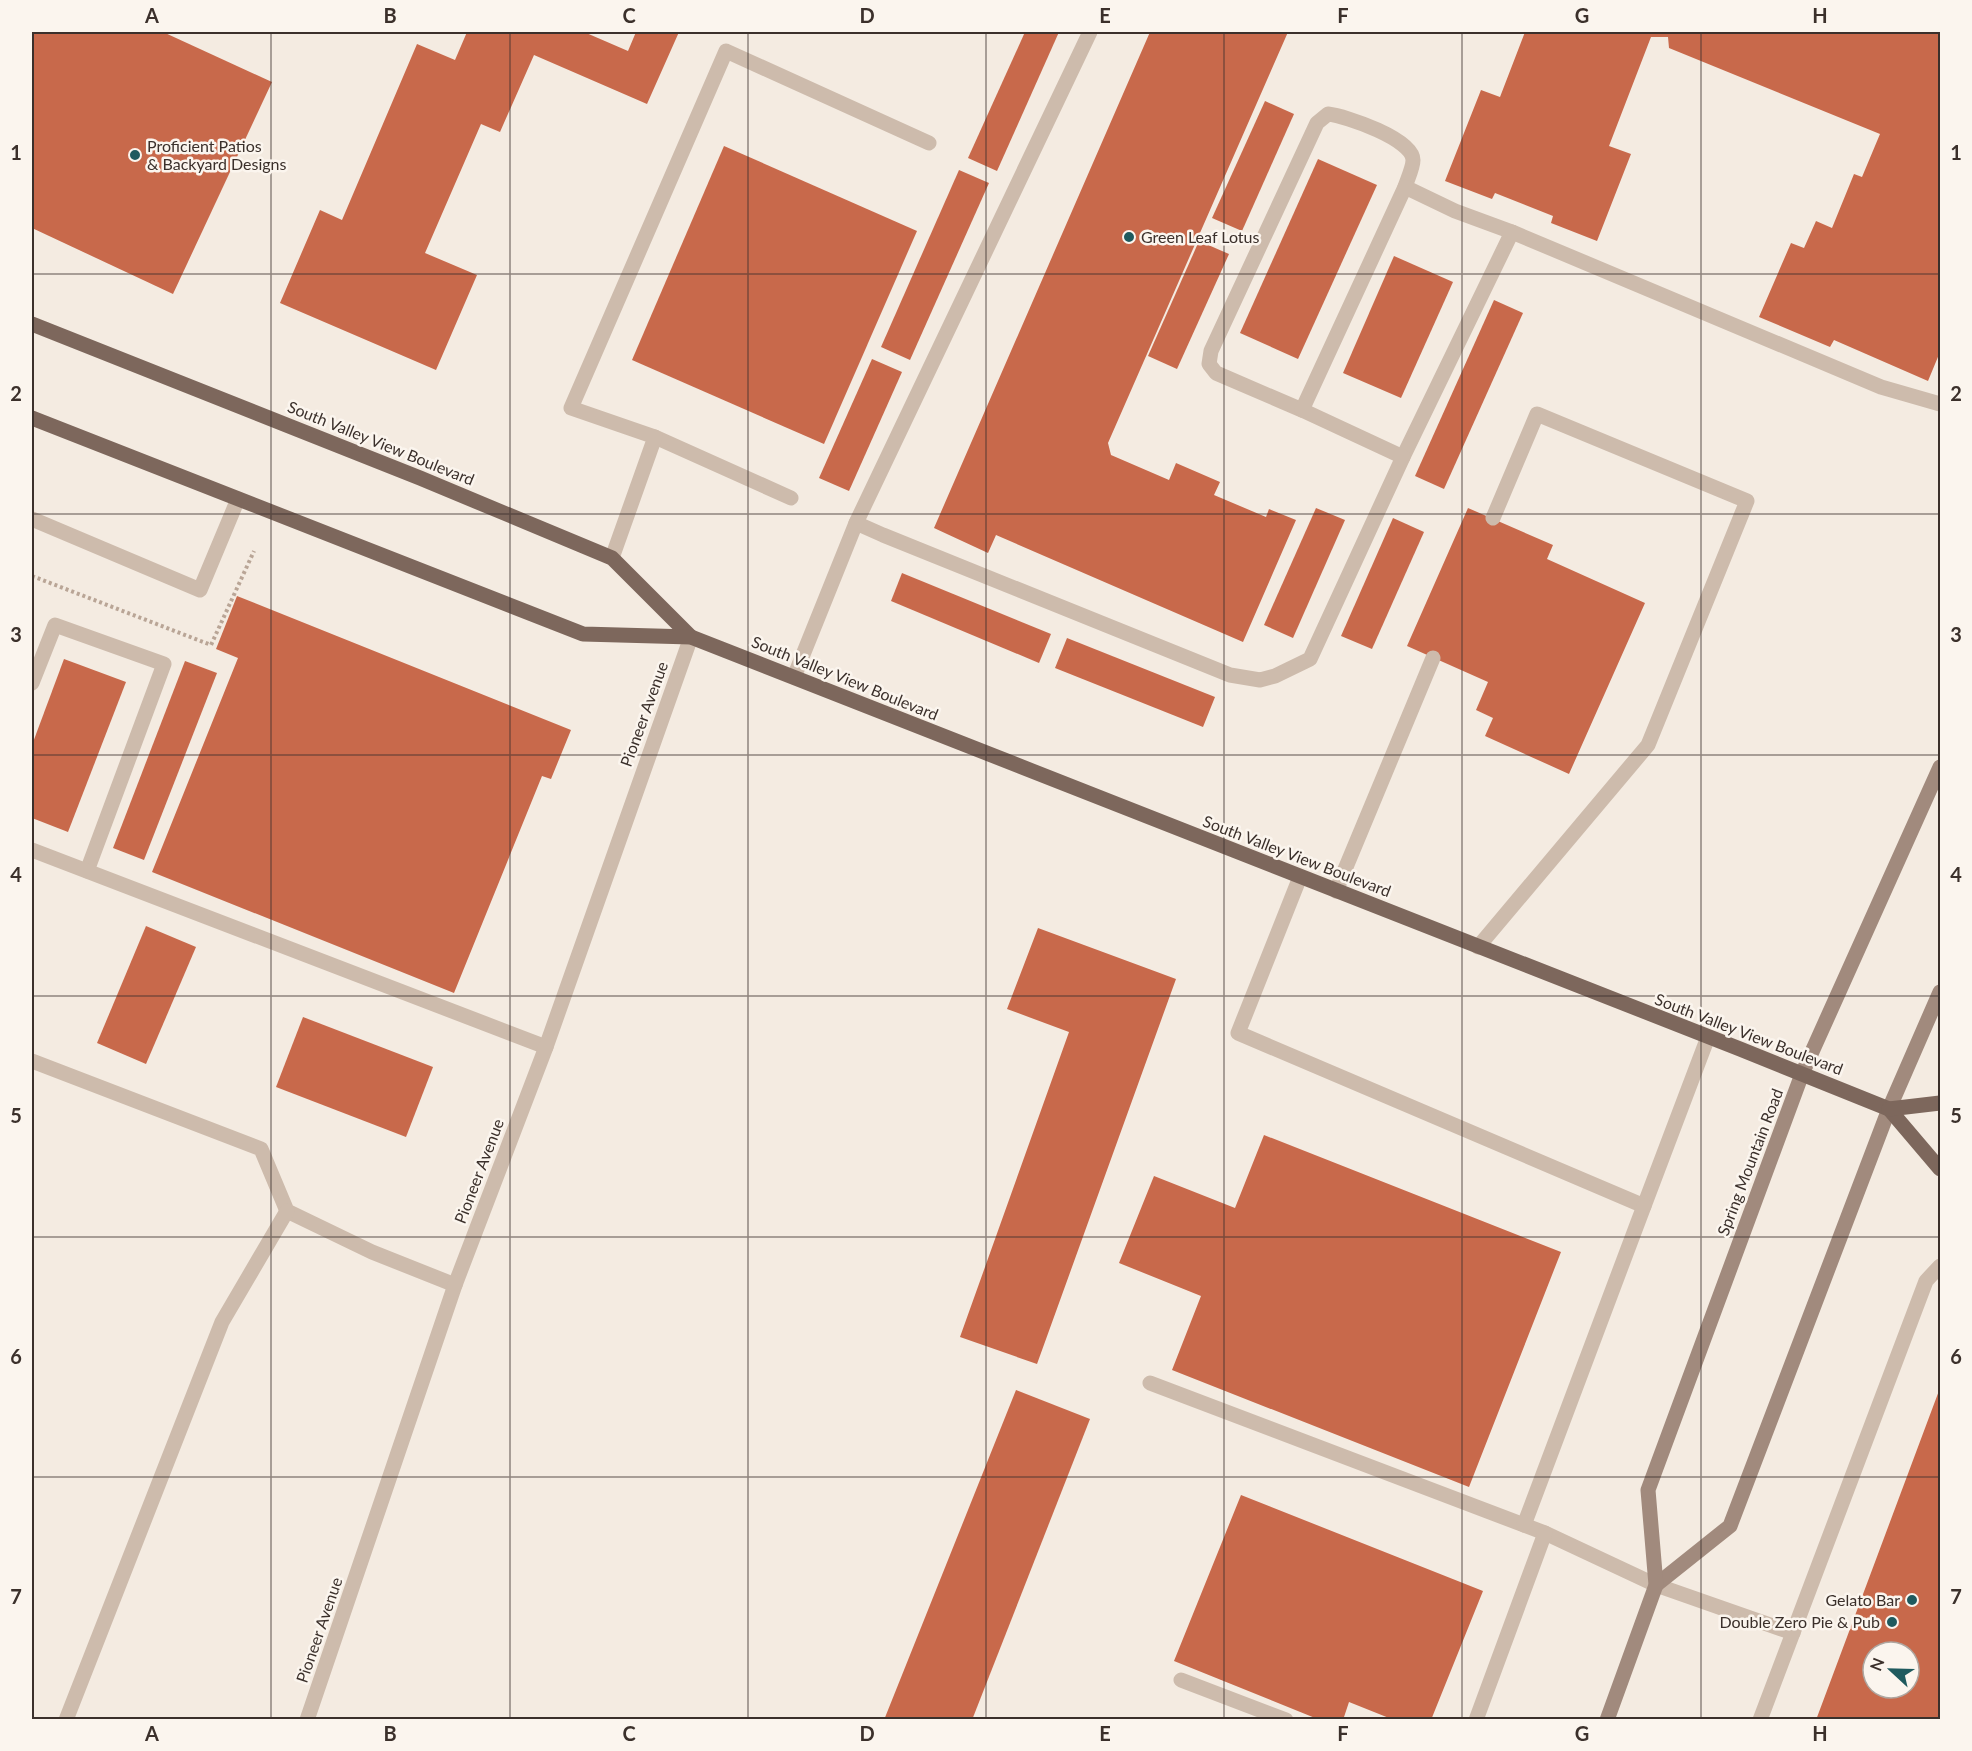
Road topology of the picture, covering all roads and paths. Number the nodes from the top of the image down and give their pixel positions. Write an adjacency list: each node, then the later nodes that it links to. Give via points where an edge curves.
1 (1090, 32): 15 (street)
2 (930, 144): 9 (street, via 726,51 571,408)
3 (1405, 188): 4 (street); 7 (street); 7 (street, via 1413,160 1400,141 1343,116 1328,114 1317,123 1211,351 1209,364 1216,373)
4 (1512, 232): 6 (street, via 1881,387); 10 (street)
5 (32, 324): 16 (main road, South Valley View Boulevard)
6 (1941, 404)
7 (1302, 410): 10 (street)
8 (32, 418): 12 (main road, South Valley View Boulevard)
9 (656, 437): 11 (street); 16 (street)
10 (1403, 457): 15 (street, via 1310,659 1260,680 1230,675)
11 (791, 498)
12 (238, 499): 14 (street, via 200,590); 17 (main road, South Valley View Boulevard, via 583,634)
13 (1492, 518): 26 (street, via 1537,414 1747,501 1648,745)
14 (32, 519)
15 (856, 523): 19 (street)
16 (612, 558): 17 (main road, South Valley View Boulevard)
17 (691, 637): 19 (main road, South Valley View Boulevard); 29 (street, Pioneer Avenue)
18 (1433, 658): 25 (street)
19 (794, 677): 24 (main road, South Valley View Boulevard)
20 (32, 683): 23 (street, via 55,625 164,664)
21 (1941, 767): 31 (main road, Spring Mountain Road)
22 (32, 850): 23 (street)
23 (87, 871): 29 (street)
24 (1300, 877): 25 (main road, South Valley View Boulevard); 35 (street, via 1238,1033)
25 (1336, 891): 26 (main road, South Valley View Boulevard)
26 (1478, 947): 28 (main road, South Valley View Boulevard)
27 (1941, 992): 33 (main road)
28 (1708, 1037): 31 (main road, South Valley View Boulevard); 35 (street)
29 (546, 1047): 38 (street, Pioneer Avenue)
30 (32, 1060): 36 (street, via 261,1149)
31 (1802, 1074): 33 (main road, South Valley View Boulevard); 42 (main road, Spring Mountain Road, via 1648,1490)
32 (1941, 1103): 33 (main road, South Valley View Boulevard)
33 (1889, 1109): 34 (main road, South Valley View Boulevard); 42 (main road, via 1730,1526)
34 (1941, 1170)
35 (1644, 1206): 40 (street)
36 (287, 1211): 38 (street, via 372,1252); 45 (street, via 222,1322)
37 (1941, 1266): 43 (street, via 1926,1281)
38 (455, 1285): 46 (street, Pioneer Avenue)
39 (1150, 1383): 40 (street)
40 (1524, 1525): 41 (street)
41 (1545, 1533): 42 (street); 48 (street)
42 (1656, 1585): 43 (street); 49 (main road, Spring Mountain Road)
43 (1793, 1633): 50 (street)
44 (1181, 1680): 47 (street)
45 (66, 1719)
46 (307, 1719)
47 (1286, 1719)
48 (1476, 1719)
49 (1607, 1719)
50 (1760, 1719)

